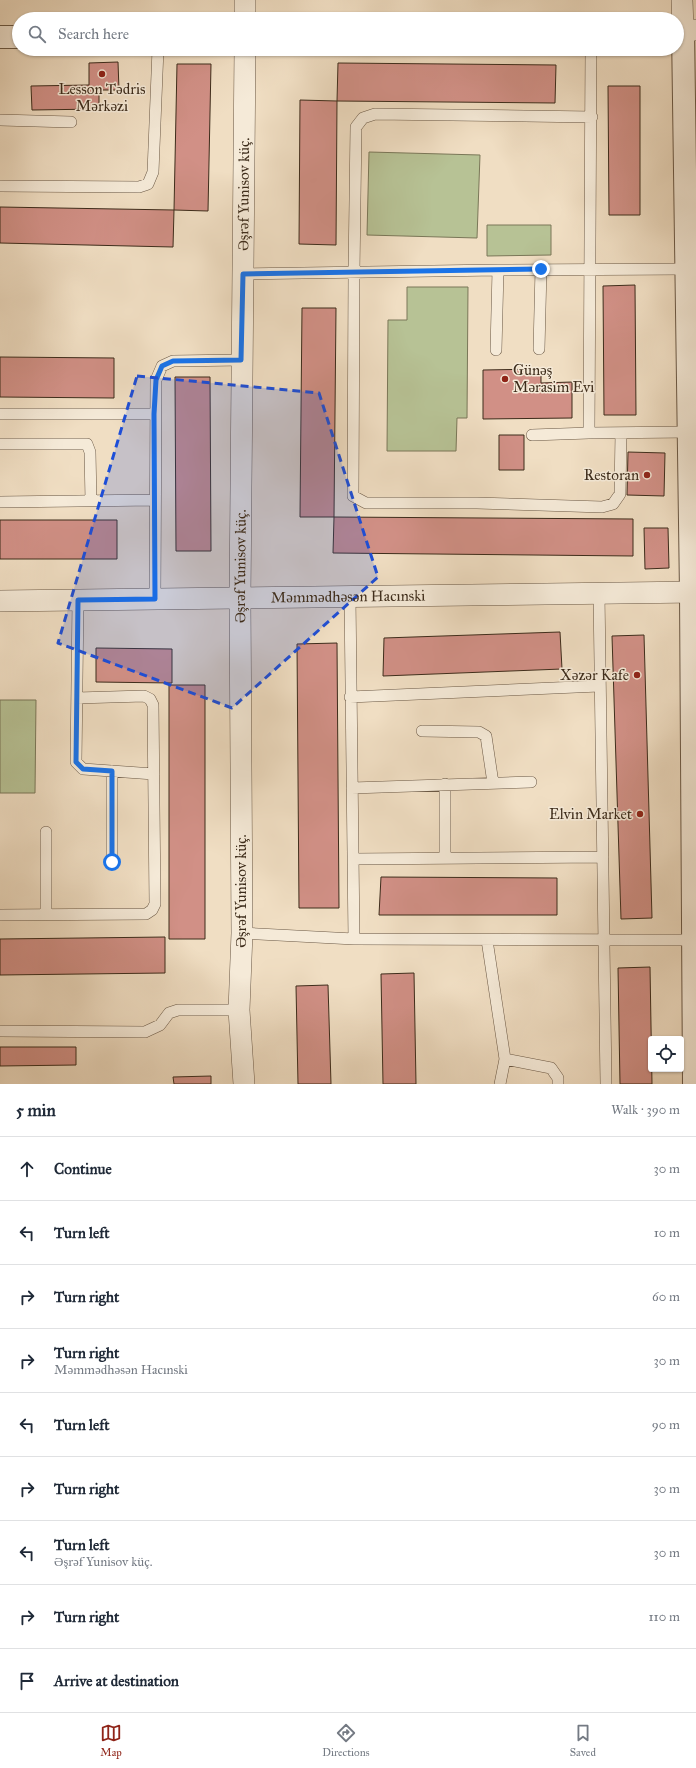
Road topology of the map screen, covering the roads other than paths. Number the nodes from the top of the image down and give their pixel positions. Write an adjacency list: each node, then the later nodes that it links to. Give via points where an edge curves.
1 (245, 0): 3 (street)
2 (682, 0): 4 (street)
3 (245, 12)
4 (683, 12)
5 (684, 20): 6 (street)
6 (685, 30): 17 (street)
7 (0, 36): 8 (street)
8 (12, 36)
9 (158, 56): 15 (lane, via 153,172 148,184 139,187)
10 (245, 56): 21 (street, Əşrəf Yunisov küç.)
11 (591, 56): 12 (lane)
12 (592, 118): 19 (lane); 20 (lane, via 375,114 363,118 356,127)
13 (0, 120): 14 (lane)
14 (71, 122)
15 (0, 186)
16 (541, 269): 18 (lane); 19 (lane); 23 (lane)
17 (687, 269): 19 (lane); 22 (street)
18 (498, 270): 20 (lane); 24 (lane)
19 (591, 270): 29 (lane)
20 (354, 272): 21 (lane); 30 (lane, via 354,496 366,503 602,507 613,504 620,494)
21 (243, 274): 25 (street, Əşrəf Yunisov küç.)
22 (692, 325): 28 (street)
23 (539, 349)
24 (496, 350)
25 (241, 360): 27 (lane, via 173,361 162,366 156,380); 39 (street, Əşrəf Yunisov küç.)
26 (0, 414): 27 (lane)
27 (154, 414): 33 (lane)
28 (689, 432): 30 (lane); 36 (street)
29 (590, 433): 30 (lane); 31 (lane)
30 (621, 433)
31 (532, 434)
32 (0, 444): 34 (lane, via 87,444 90,452)
33 (155, 500): 34 (lane); 40 (lane)
34 (91, 501): 35 (lane)
35 (0, 502)
36 (693, 592): 37 (street, Məmmədhəsən Hacınski); 53 (street)
37 (599, 594): 38 (street, Məmmədhəsən Hacınski); 43 (lane)
38 (350, 597): 39 (street, Məmmədhəsən Hacınski); 44 (lane)
39 (240, 598): 40 (street, Məmmədhəsən Hacınski); 61 (street, Əşrəf Yunisov küç.)
40 (155, 599): 41 (street, Məmmədhəsən Hacınski)
41 (78, 600): 42 (street, Məmmədhəsən Hacınski); 45 (lane)
42 (0, 601)
43 (599, 686): 44 (lane); 55 (lane)
44 (350, 697): 52 (lane)
45 (77, 698): 47 (lane, via 76,762 83,769); 48 (lane, via 144,696 150,699 153,705)
46 (422, 731): 50 (lane, via 479,732 486,736)
47 (112, 771): 48 (lane); 58 (lane)
48 (154, 774): 59 (lane, via 155,904 152,910 146,914)
49 (530, 782): 50 (lane)
50 (493, 783): 51 (lane)
51 (445, 784): 52 (lane); 56 (lane)
52 (352, 788): 57 (lane)
53 (694, 798): 65 (street)
54 (46, 832): 59 (lane)
55 (603, 857): 56 (lane); 63 (lane)
56 (446, 858): 57 (lane)
57 (353, 859): 62 (lane)
58 (112, 862)
59 (46, 914): 60 (lane)
60 (0, 915)
61 (242, 933): 62 (lane); 66 (street, Əşrəf Yunisov küç.)
62 (354, 939): 64 (lane)
63 (604, 939): 64 (lane); 65 (lane); 72 (lane)
64 (487, 940): 68 (lane)
65 (693, 940): 73 (street)
66 (239, 1010): 67 (lane, via 178,1010 169,1013 160,1025 145,1032); 69 (street, Əşrəf Yunisov küç.)
67 (0, 1032)
68 (505, 1060): 70 (lane); 71 (lane, via 551,1068 558,1078)
69 (244, 1084)
70 (500, 1084)
71 (558, 1084)
72 (606, 1084)
73 (694, 1084)

